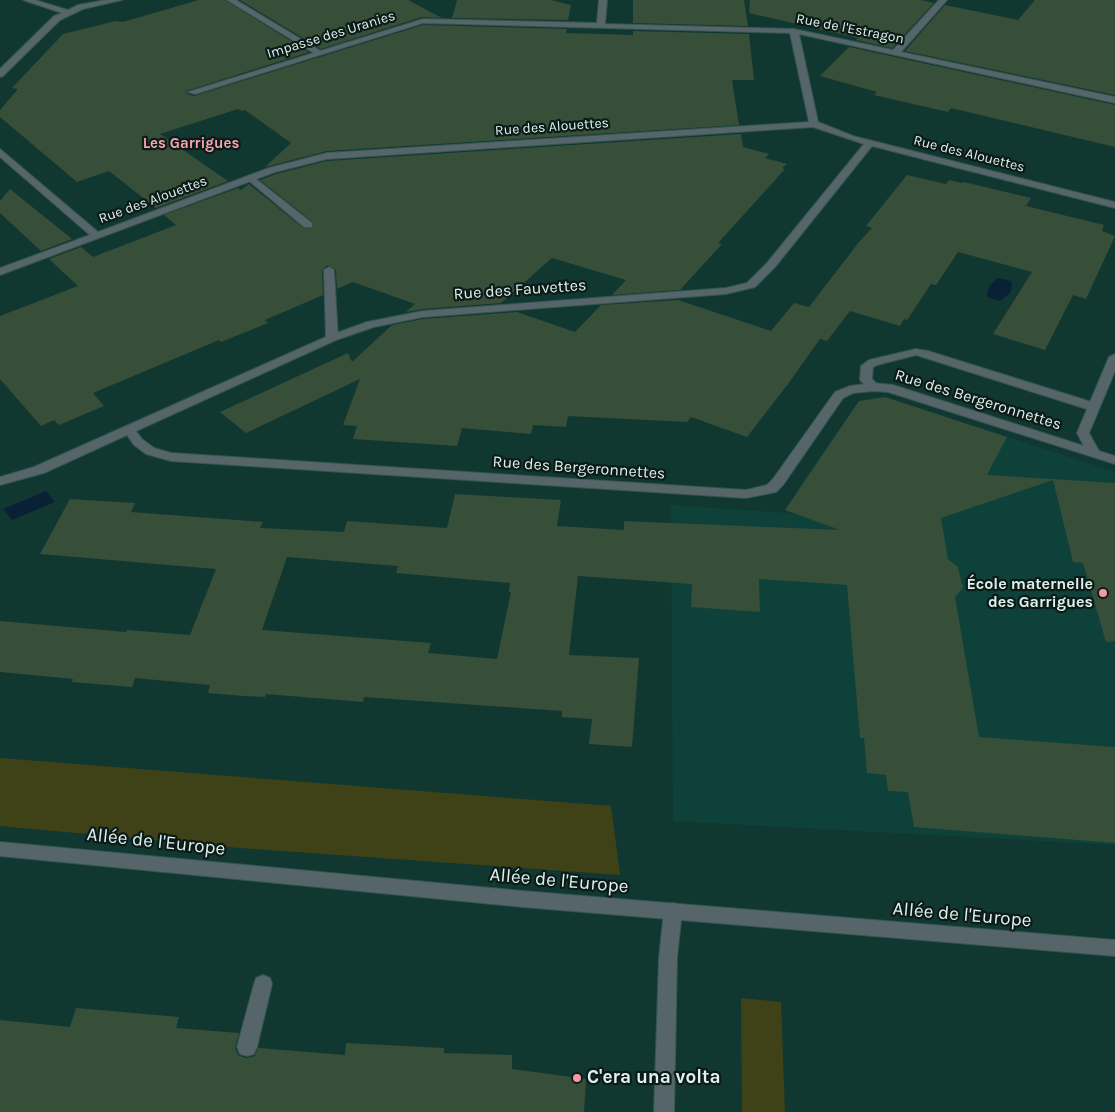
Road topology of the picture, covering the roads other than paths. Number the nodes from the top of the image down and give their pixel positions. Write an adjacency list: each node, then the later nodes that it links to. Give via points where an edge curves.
1 (27, 0): 6 (street)
2 (118, 0): 6 (street)
3 (231, 0): 10 (street)
4 (603, 0): 7 (street)
5 (943, 0): 9 (street)
6 (67, 12): 11 (street, via 48,26)
7 (601, 26): 8 (street, Rue de l'Estragon); 10 (street, Impasse des Uranies, via 423,21)
8 (794, 31): 9 (street, Rue de l'Estragon); 14 (street)
9 (896, 52): 13 (street, Rue de l'Estragon)
10 (320, 53): 12 (street, Impasse des Uranies)
11 (0, 74)
12 (192, 92)
13 (1115, 100)
14 (814, 124): 15 (street, Rue des Alouettes, via 841,136); 17 (street, Rue des Alouettes, via 327,156)
15 (870, 143): 18 (street, Rue des Alouettes); 23 (street, Rue des Fauvettes, via 772,265 751,285 726,291 423,314 371,324)
16 (0, 152): 20 (street)
17 (251, 178): 19 (street); 20 (street, Rue des Alouettes)
18 (1115, 204)
19 (308, 225)
20 (97, 236): 22 (street, Rue des Alouettes)
21 (329, 270): 23 (lane)
22 (0, 272)
23 (332, 338): 27 (street, Rue des Fauvettes)
24 (1115, 357): 26 (street)
25 (874, 387): 26 (street, via 866,380 867,366 916,352); 27 (street, Rue des Bergeronnettes, via 839,395 778,482 761,492 746,494 170,457 150,451); 28 (street, Rue des Bergeronnettes, via 889,388)
26 (1094, 407): 28 (street, via 1084,433)
27 (130, 431): 30 (street, via 39,470)
28 (1094, 453): 29 (street, Rue des Bergeronnettes)
29 (1115, 460)
30 (0, 481)
31 (0, 849): 32 (street, Allée de l'Europe)
32 (673, 912): 33 (street, Allée de l'Europe); 36 (street, via 668,958)
33 (1115, 948)
34 (263, 984): 35 (street)
35 (247, 1047)
36 (664, 1112)

